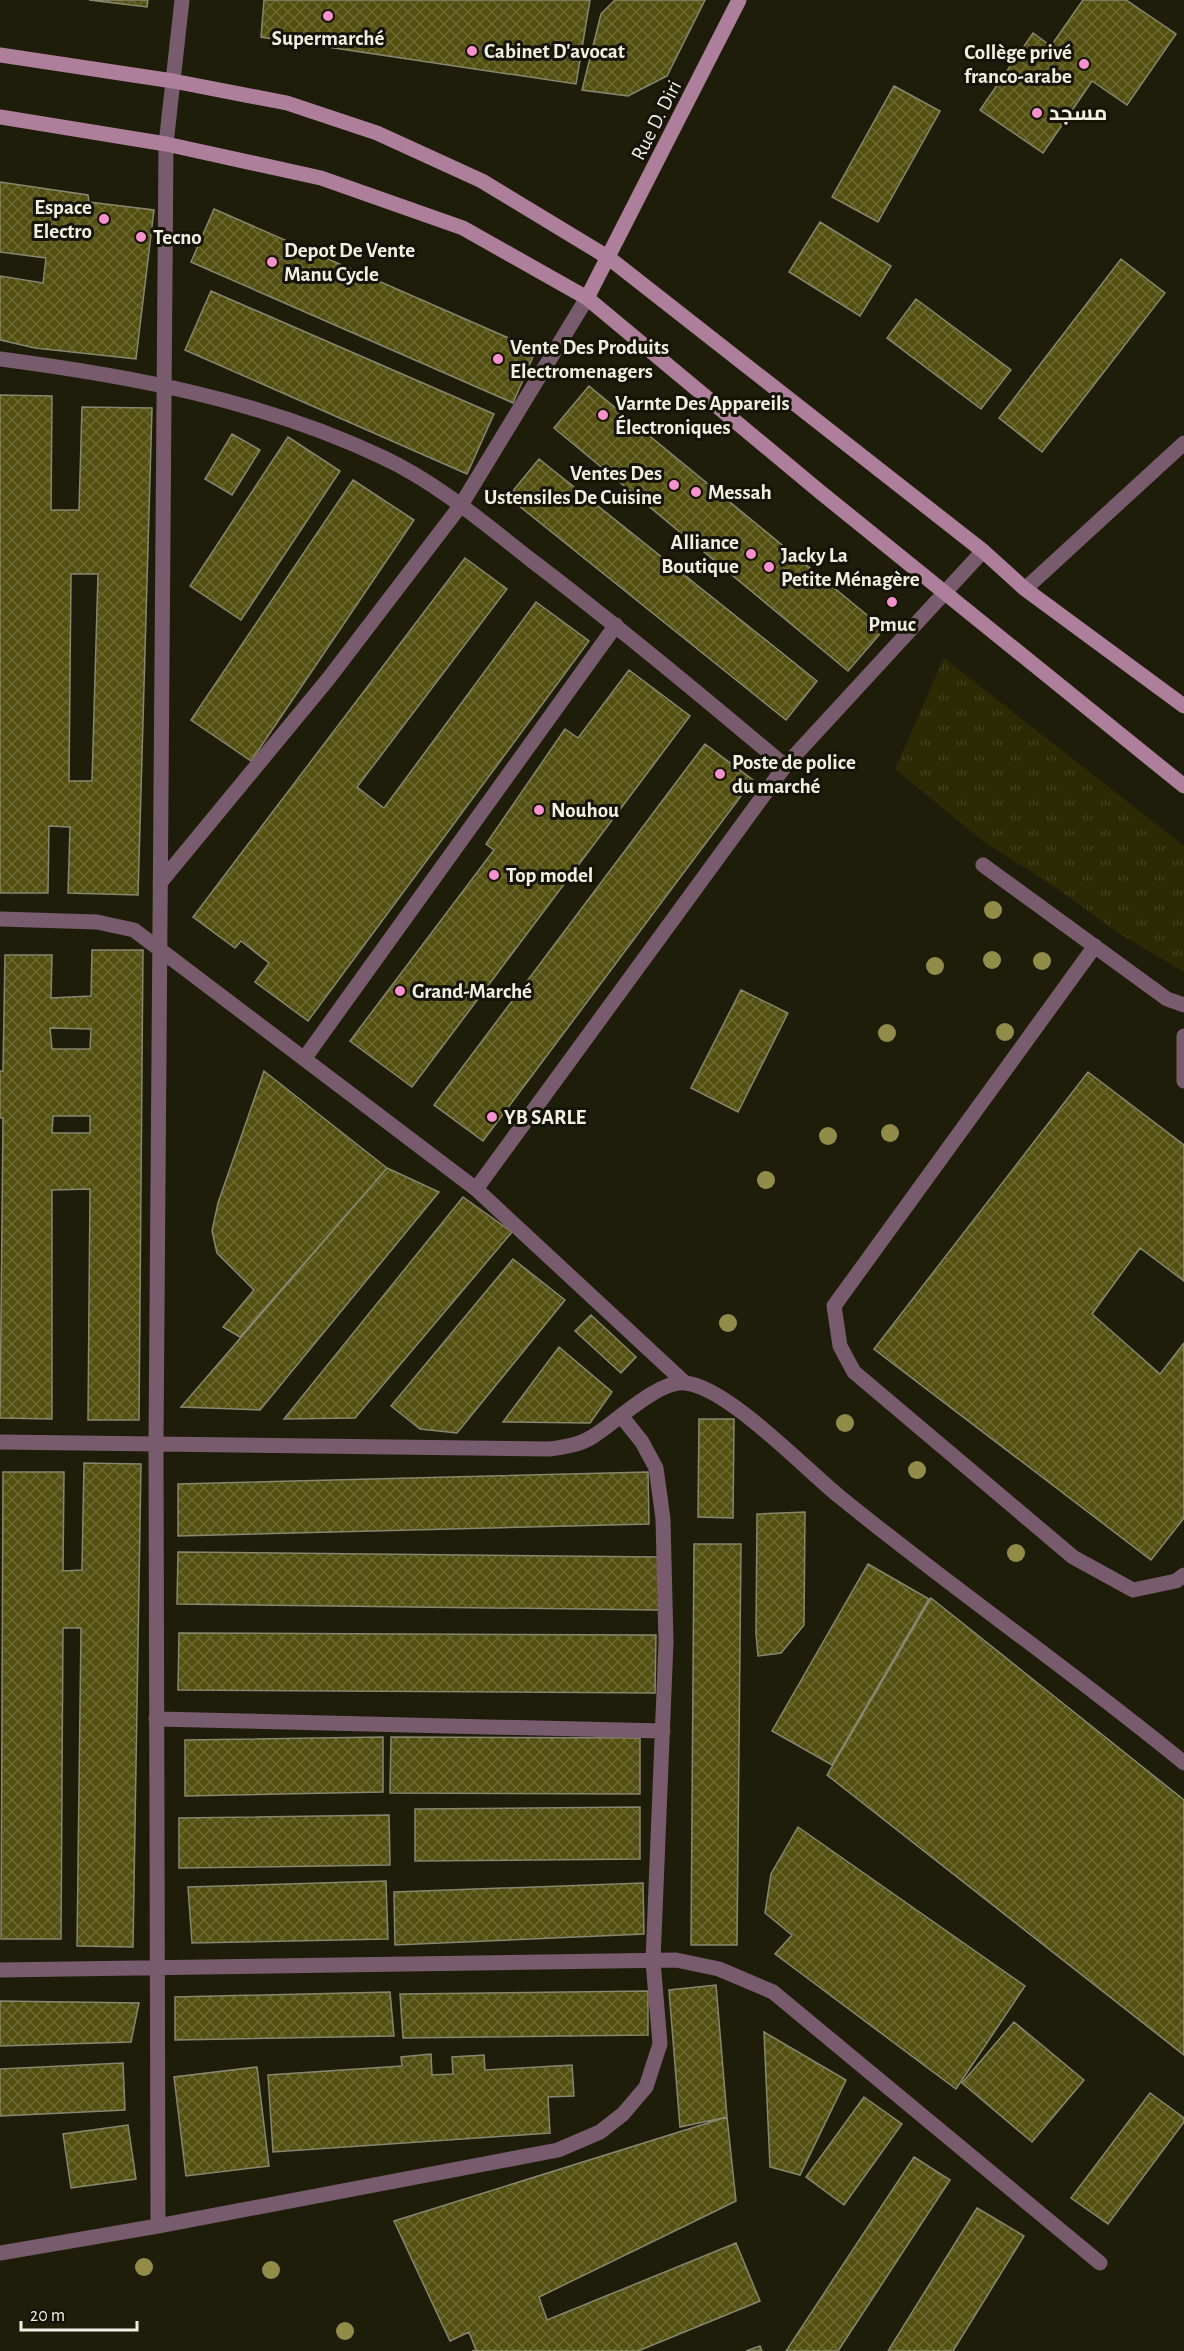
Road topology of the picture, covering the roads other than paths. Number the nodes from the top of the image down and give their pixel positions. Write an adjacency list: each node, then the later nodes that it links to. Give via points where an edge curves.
1 (182, 0): 4 (street)
2 (739, 0): 7 (main road, Rue D. Diri)
3 (0, 55): 4 (main road)
4 (173, 81): 6 (street); 7 (main road, via 287,103 377,133 482,180)
5 (0, 117): 6 (main road)
6 (166, 144): 8 (main road, via 321,178 462,228); 10 (street)
7 (609, 258): 8 (main road, Rue D. Diri); 13 (main road)
8 (587, 298): 12 (street); 15 (main road)
9 (0, 359): 10 (street, via 101,372)
10 (165, 387): 12 (street, via 257,407 383,457); 21 (street)
11 (1184, 443): 14 (street)
12 (461, 505): 16 (street); 21 (street, via 328,678)
13 (983, 551): 14 (main road); 15 (street)
14 (1025, 589): 17 (main road)
15 (945, 592): 18 (street); 19 (main road)
16 (616, 625): 18 (street); 27 (street)
17 (1184, 706)
18 (786, 766): 29 (street)
19 (1184, 786)
20 (983, 866): 23 (street)
21 (160, 884): 24 (street)
22 (0, 919): 24 (street, via 97,922 134,930)
23 (1095, 946): 25 (street, via 1167,999); 34 (street, via 834,1306 840,1346 854,1372 1073,1557 1133,1590 1176,1581)
24 (160, 949): 27 (street); 33 (street)
25 (1184, 1005)
26 (1184, 1036): 28 (street)
27 (304, 1059): 29 (street)
28 (1184, 1081)
29 (476, 1189): 30 (street)
30 (684, 1383): 31 (street, via 664,1388); 37 (street, via 707,1389 755,1422 840,1497)
31 (622, 1417): 33 (street, via 573,1446 549,1449); 36 (street, via 656,1468 663,1519)
32 (0, 1442): 33 (street)
33 (156, 1442): 35 (street)
34 (1184, 1575)
35 (156, 1719): 36 (street); 39 (street)
36 (663, 1731): 38 (street)
37 (1184, 1764)
38 (653, 1960): 39 (street); 41 (street, via 660,2044 646,2087 623,2114 600,2132 558,2150); 43 (street, via 676,1960 719,1969 773,1992)
39 (155, 1967): 40 (street); 41 (street)
40 (0, 1970)
41 (158, 2226): 42 (street)
42 (0, 2253)
43 (1100, 2263)

